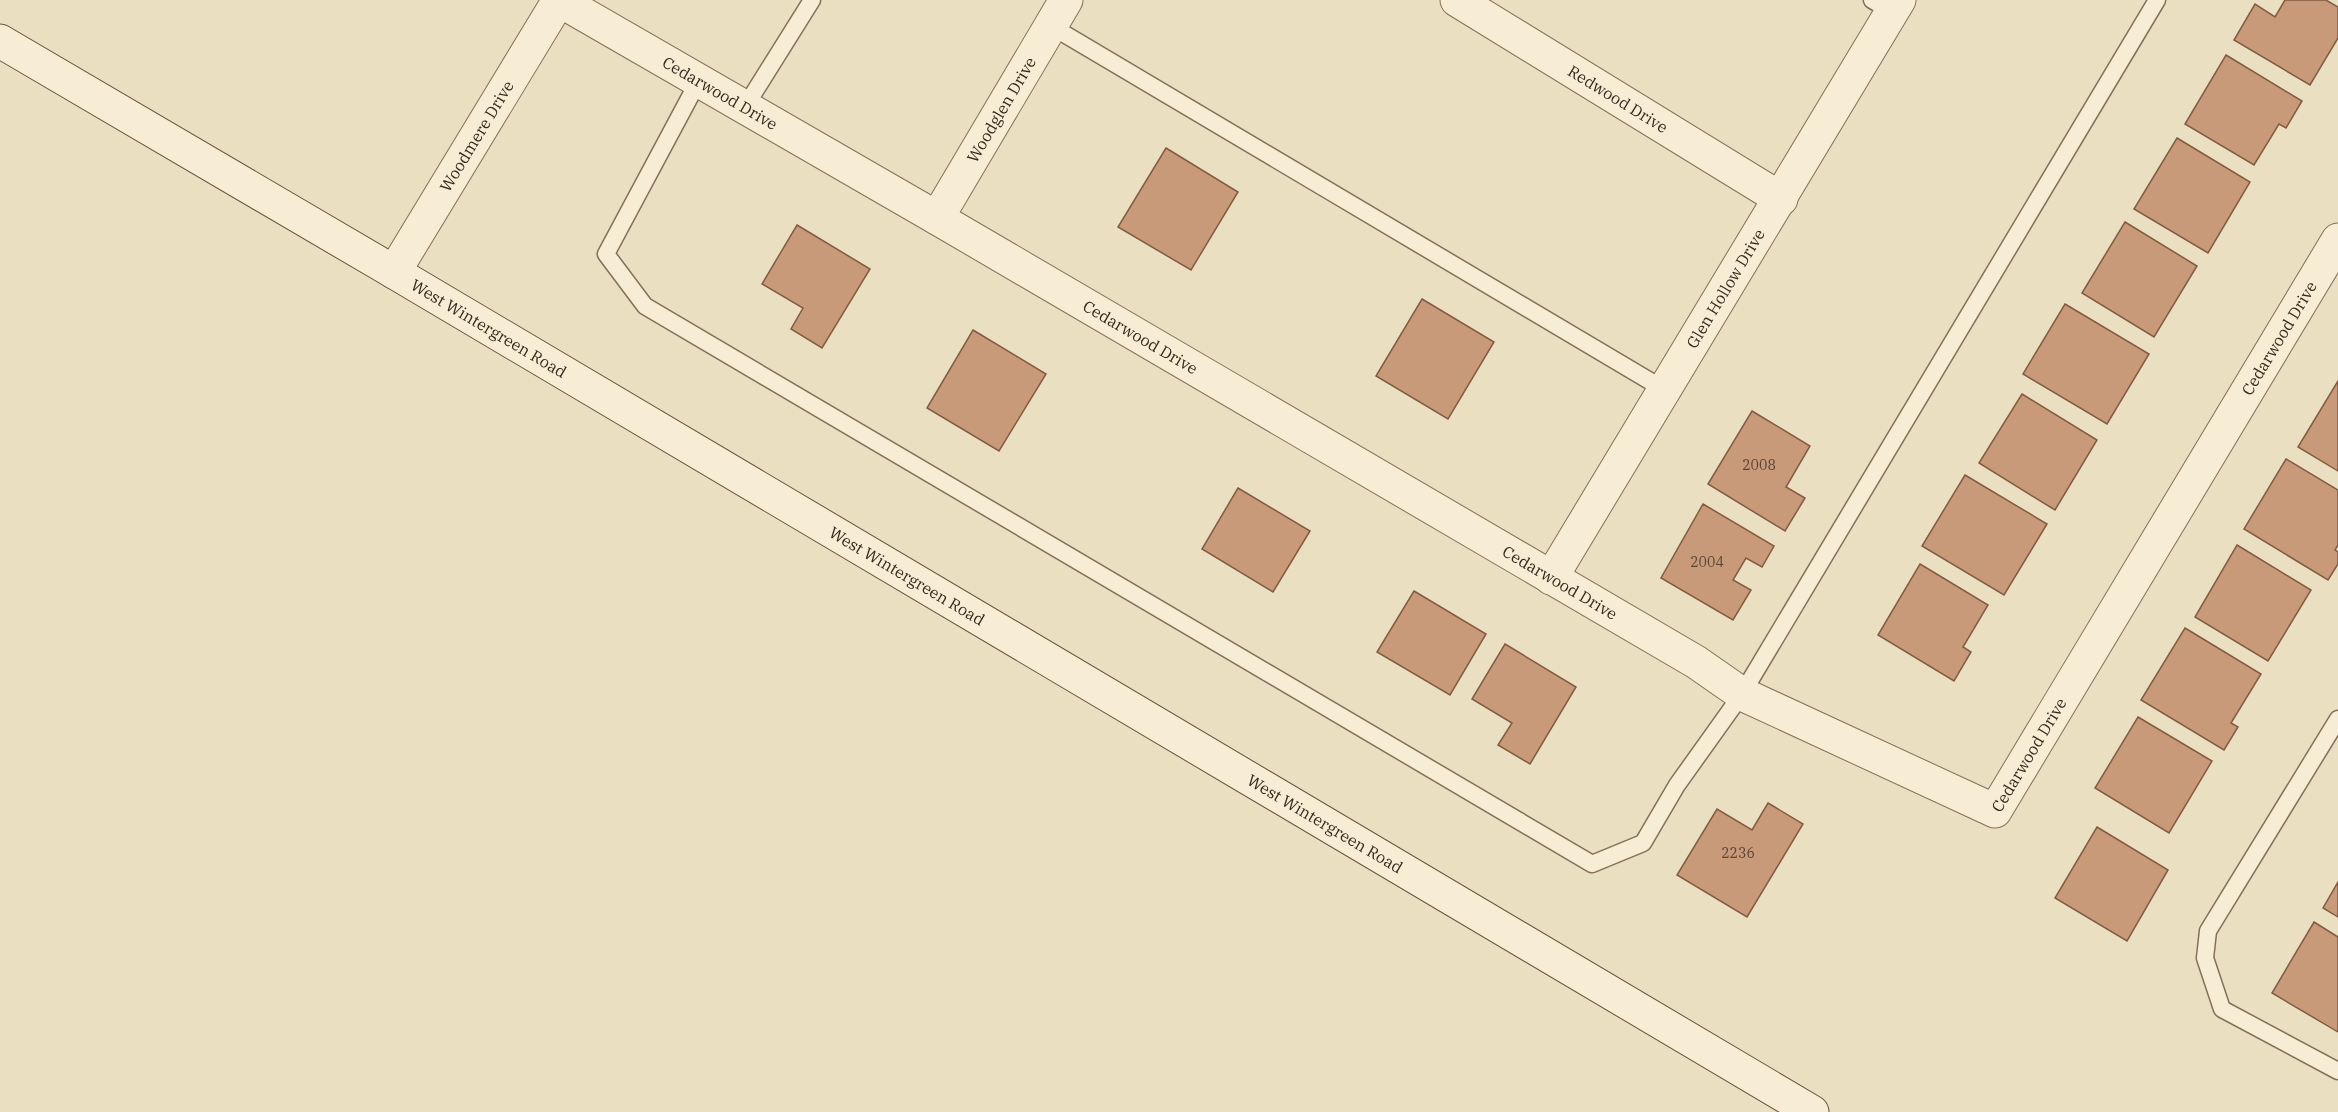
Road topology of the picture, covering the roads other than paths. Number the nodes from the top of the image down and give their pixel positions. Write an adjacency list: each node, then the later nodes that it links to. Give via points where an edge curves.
1 (559, 0): 8 (street, Cedarwood Drive); 13 (street, Woodmere Drive)
2 (812, 0): 9 (lane)
3 (1456, 0): 10 (street, Redwood Drive)
4 (2157, 0): 16 (lane)
5 (1888, 4): 10 (street, Glen Hollow Drive)
6 (1058, 13): 11 (street, Woodglen Drive); 14 (lane)
7 (0, 41): 13 (street, West Wintergreen Road)
8 (699, 80): 9 (street, Cedarwood Drive); 16 (lane, via 606,254 645,306 1592,864 1643,843 1677,785)
9 (745, 107): 11 (street, Cedarwood Drive)
10 (1781, 199): 14 (street, Glen Hollow Drive)
11 (937, 218): 15 (street, Cedarwood Drive)
12 (2338, 240): 16 (street, Cedarwood Drive, via 1995,811)
13 (394, 272): 19 (street, West Wintergreen Road)
14 (1665, 390): 15 (street, Glen Hollow Drive)
15 (1551, 578): 16 (street, Cedarwood Drive)
16 (1742, 693)
17 (2338, 719): 18 (lane, via 2208,931 2205,958 2222,1009)
18 (2338, 1071)
19 (1810, 1112)

